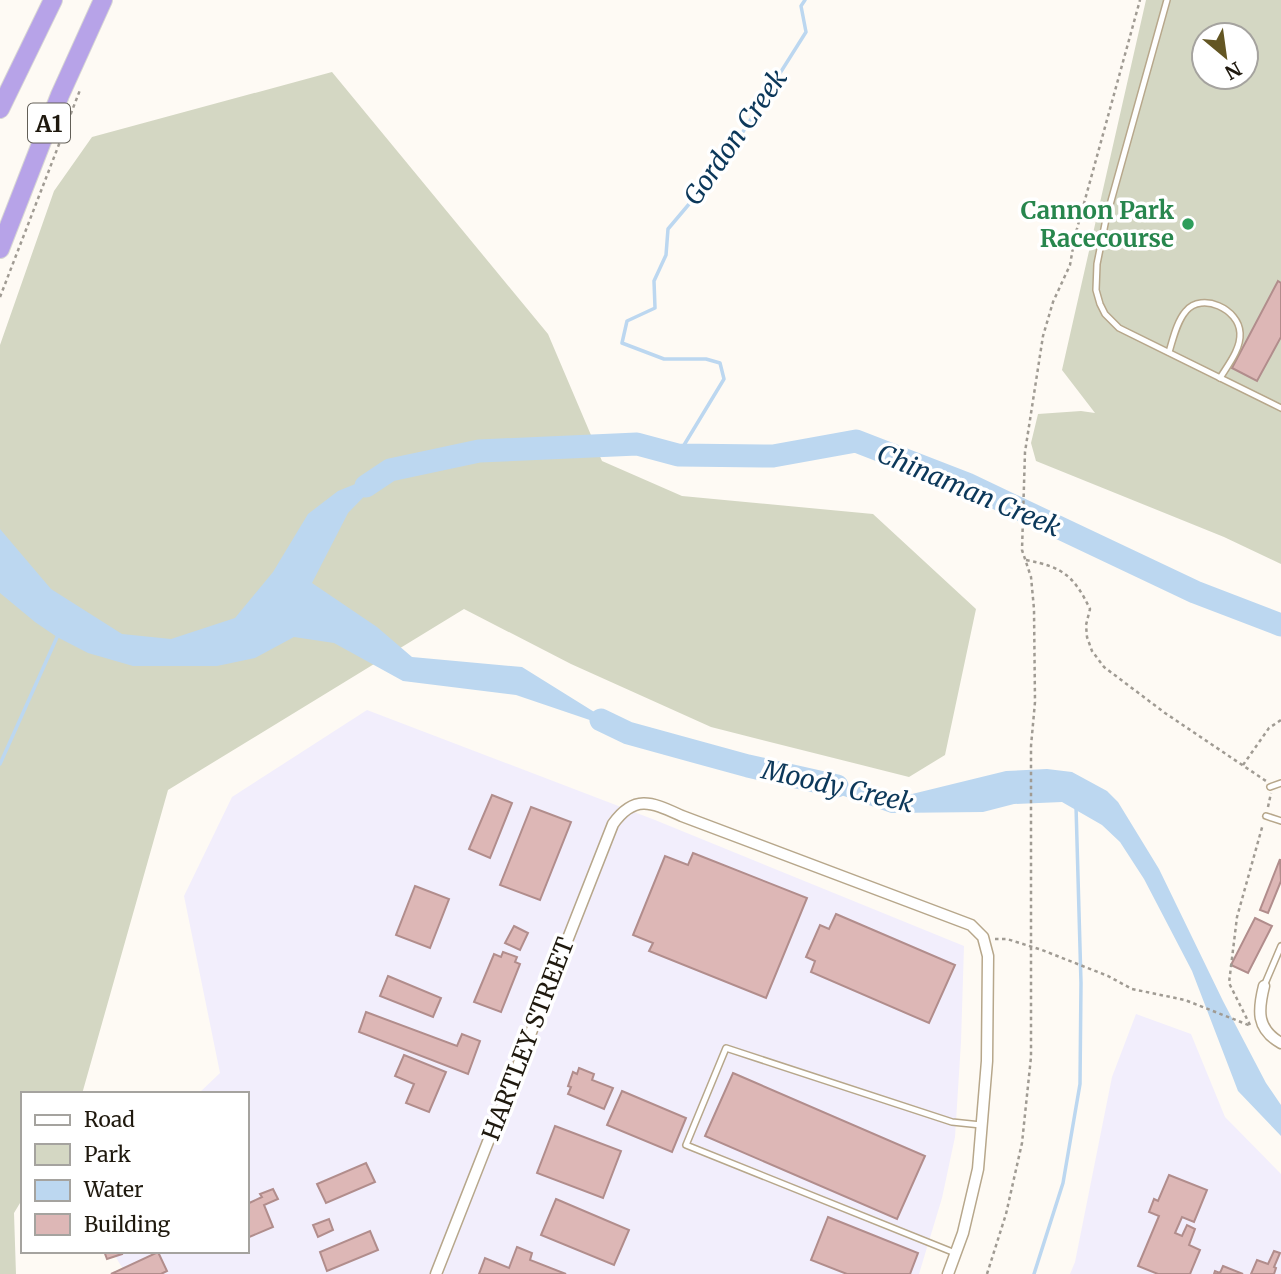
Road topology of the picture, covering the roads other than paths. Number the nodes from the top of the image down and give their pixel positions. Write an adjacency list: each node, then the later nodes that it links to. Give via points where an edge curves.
1 (53, 0): 4 (highway, A1)
2 (103, 0): 5 (highway, A1)
3 (1167, 0): 6 (lane, via 1107,219 1096,276 1100,304 1110,320)
4 (0, 109)
5 (0, 249)
6 (1169, 352): 7 (lane); 7 (lane, via 1190,307 1205,302 1219,306 1237,321 1241,335)
7 (1220, 378): 8 (lane)
8 (1281, 408)
9 (1281, 783): 10 (lane)
10 (1270, 787)
11 (1266, 816): 12 (lane)
12 (1281, 821)
13 (1281, 946): 14 (lane)
14 (1264, 986): 15 (street, via 1259,1009 1266,1031)
15 (1281, 1043)
16 (982, 1125): 17 (street, via 978,1169); 17 (lane, via 952,1122 726,1048 686,1144); 18 (street, HARTLEY STREET, via 988,964 984,940 971,925 652,803 638,804 612,824)
17 (956, 1253): 19 (street)
18 (436, 1274)
19 (948, 1274)

